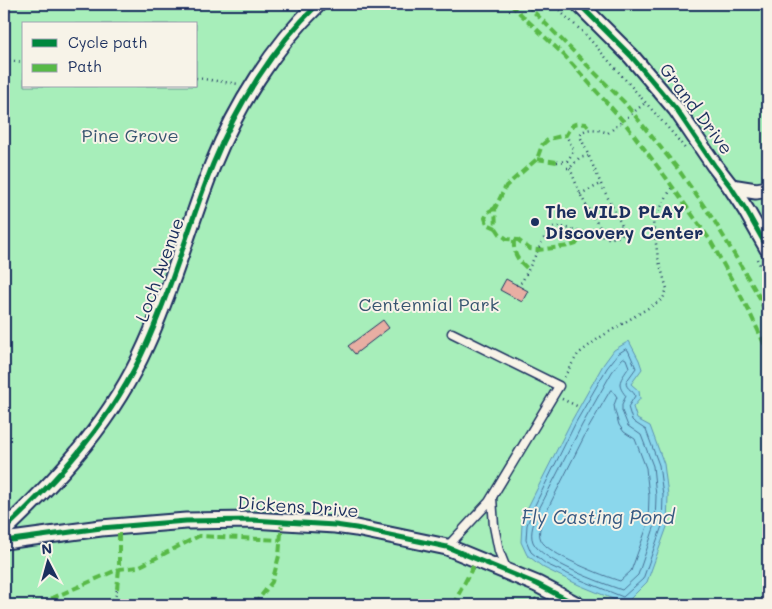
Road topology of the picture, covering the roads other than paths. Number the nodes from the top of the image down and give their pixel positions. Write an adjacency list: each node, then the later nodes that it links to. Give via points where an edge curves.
1 (318, 4): 8 (street, Loch Avenue, via 268,62 239,110 214,162 165,300 123,390 100,426 72,460)
2 (578, 4): 3 (street, Grand Drive, via 631,56 676,109)
3 (732, 187): 4 (street, via 756,191); 5 (street, Grand Drive)
4 (768, 189)
5 (762, 252)
6 (452, 333): 7 (lane, via 559,386)
7 (492, 498): 10 (lane); 11 (lane, via 499,551)
8 (4, 530)
9 (4, 541): 10 (street, Dickens Drive, via 101,528 252,520 335,525)
10 (447, 547): 11 (street, Dickens Drive)
11 (507, 572): 12 (street, Dickens Drive)
12 (577, 605)

